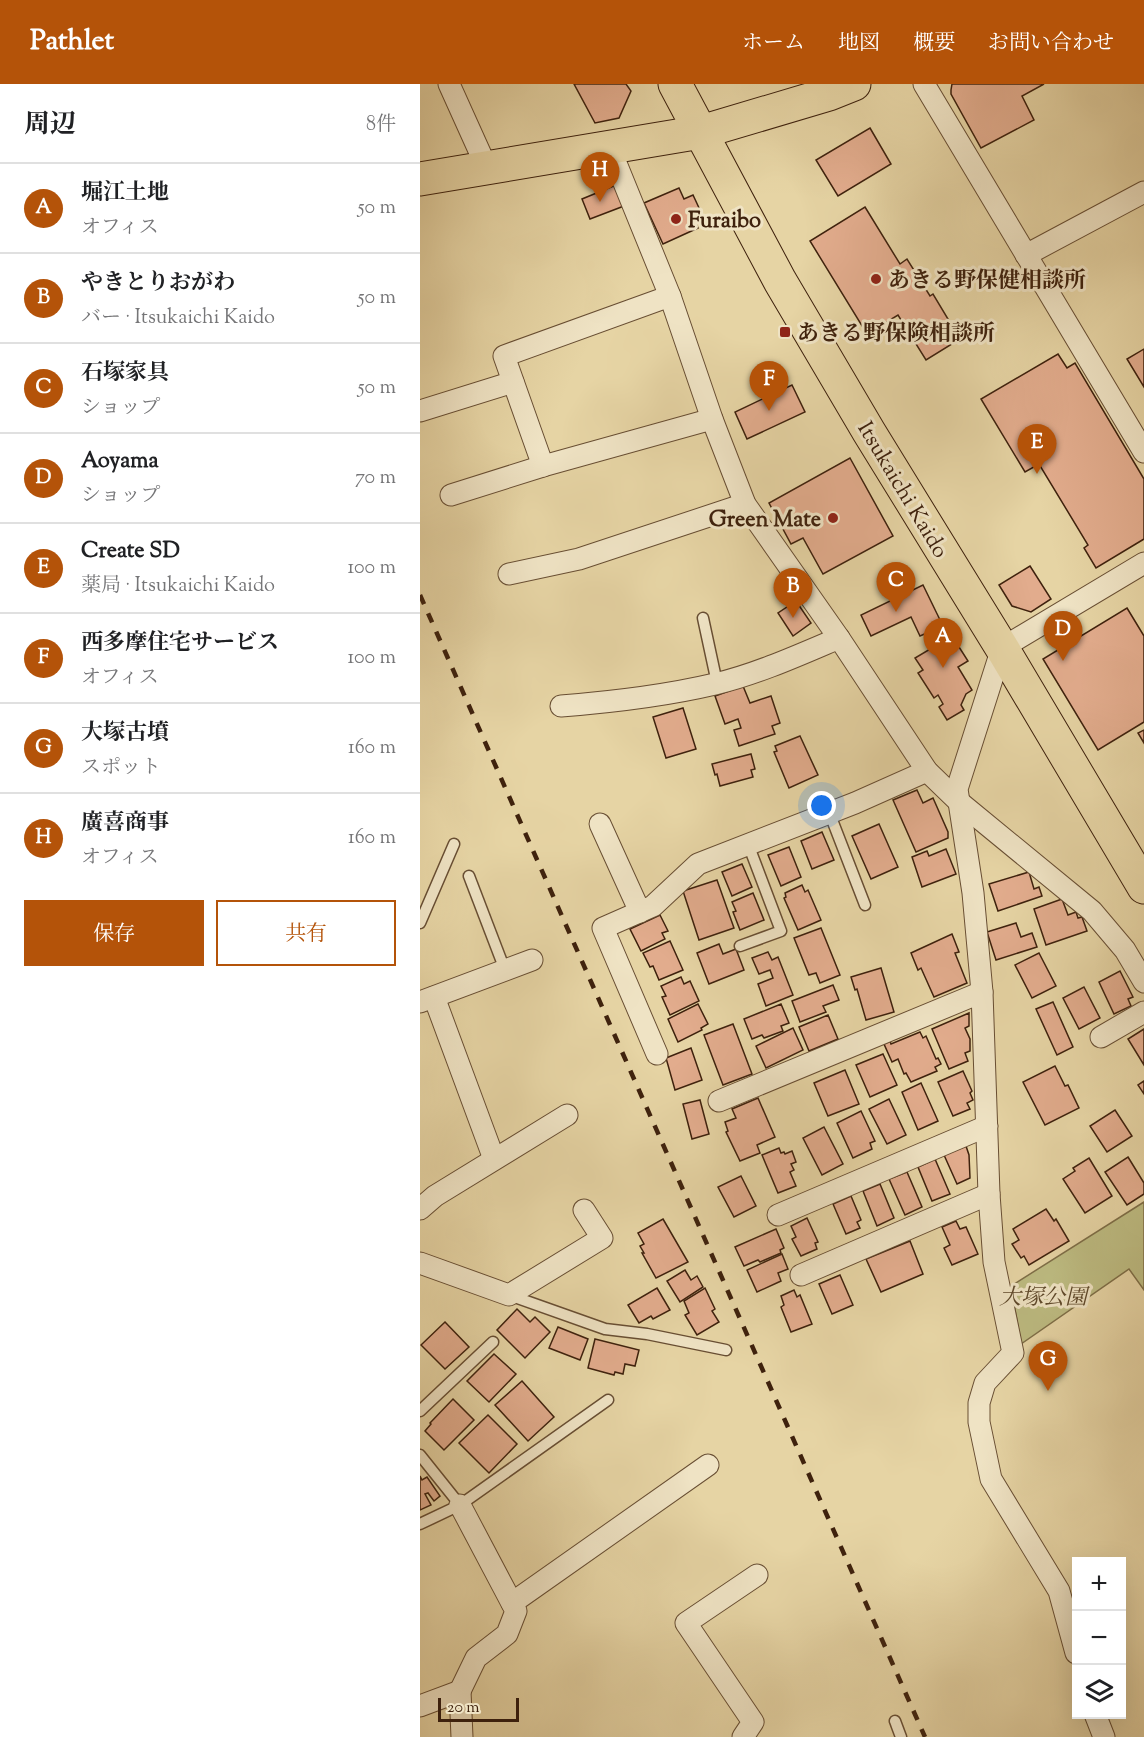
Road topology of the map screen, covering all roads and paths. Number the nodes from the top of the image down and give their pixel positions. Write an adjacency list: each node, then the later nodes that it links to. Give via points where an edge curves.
1 (449, 84): 7 (street)
2 (675, 84): 5 (main road, Itsukaichi Kaido)
3 (854, 84): 5 (main road)
4 (924, 84): 10 (street)
5 (701, 132): 6 (main road); 23 (main road, Itsukaichi Kaido, via 780,281)
6 (609, 146): 7 (main road); 11 (street)
7 (486, 166): 8 (main road)
8 (420, 179)
9 (1144, 192): 10 (street)
10 (1026, 255): 15 (street)
11 (670, 296): 12 (street, via 504,356); 14 (street)
12 (513, 382): 13 (street); 16 (street)
13 (420, 411)
14 (712, 419): 16 (street); 18 (street)
15 (1144, 452)
16 (543, 466): 17 (street)
17 (452, 495)
18 (745, 504): 20 (street, via 579,558); 22 (street)
19 (1144, 562): 23 (street)
20 (509, 574)
21 (703, 618): 24 (lane)
22 (839, 638): 24 (street); 26 (street)
23 (1002, 648): 27 (street, via 957,789); 33 (main road, Itsukaichi Kaido)
24 (717, 683): 25 (street, via 620,701)
25 (561, 706)
26 (927, 771): 27 (street); 28 (street)
27 (958, 801): 40 (street, via 1092,911 1125,950); 41 (street, via 973,893)
28 (829, 812): 31 (street); 34 (lane)
29 (600, 824): 35 (street)
30 (454, 844): 36 (lane)
31 (748, 844): 35 (street, via 698,864 653,906); 37 (lane, via 781,931)
32 (469, 876): 39 (lane)
33 (1144, 887)
34 (865, 905)
35 (640, 912): 45 (street, via 603,928)
36 (420, 923)
37 (740, 946)
38 (532, 960): 39 (street)
39 (505, 970): 42 (street)
40 (1144, 982)
41 (982, 992): 46 (street); 48 (street)
42 (427, 999): 49 (street)
43 (1144, 1012): 44 (street)
44 (1101, 1037)
45 (657, 1054)
46 (719, 1101)
47 (567, 1115): 49 (street)
48 (987, 1126): 50 (street); 53 (street)
49 (494, 1159): 51 (street)
50 (988, 1194): 55 (street); 67 (street, via 994,1262 1013,1353 985,1383 979,1422 991,1479 1059,1591)
51 (420, 1209)
52 (584, 1210): 56 (street, via 602,1238)
53 (778, 1215)
54 (420, 1263): 56 (street)
55 (801, 1275)
56 (509, 1295): 58 (lane, via 605,1329)
57 (493, 1342): 60 (lane)
58 (726, 1350)
59 (608, 1400): 63 (lane)
60 (420, 1411)
61 (420, 1455): 63 (lane)
62 (708, 1465): 66 (street)
63 (460, 1504): 64 (lane); 66 (street)
64 (420, 1524)
65 (757, 1575): 73 (street, via 686,1623 753,1722)
66 (512, 1603): 68 (street, via 516,1611 507,1634 476,1658)
67 (1072, 1636)
68 (460, 1691): 69 (street); 72 (street)
69 (420, 1706)
70 (1097, 1719): 75 (street)
71 (895, 1721): 74 (lane)
72 (462, 1737)
73 (743, 1737)
74 (901, 1737)
75 (1104, 1737)

